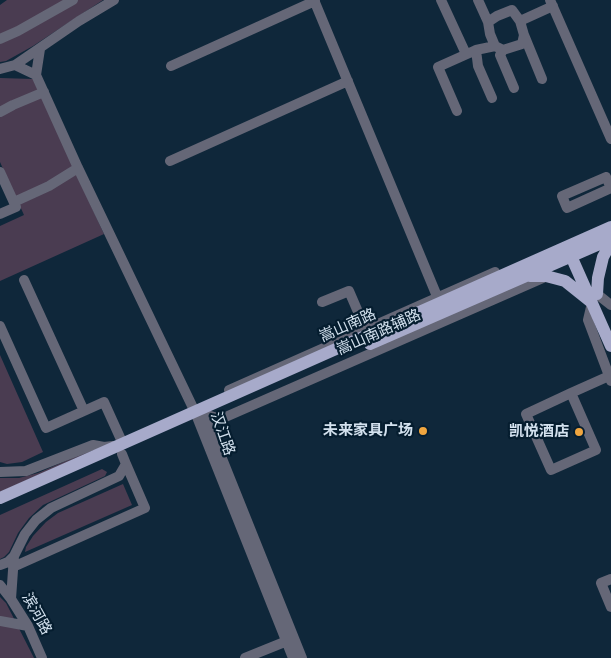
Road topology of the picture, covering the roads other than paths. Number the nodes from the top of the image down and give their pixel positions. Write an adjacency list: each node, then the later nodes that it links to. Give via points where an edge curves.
1 (73, 0): 7 (street)
2 (114, 0): 14 (street)
3 (441, 0): 15 (street)
4 (478, 0): 10 (street)
5 (315, 1): 17 (street); 21 (street)
6 (552, 3): 9 (street); 27 (street)
7 (64, 4): 12 (street)
8 (511, 5): 9 (street); 10 (street)
9 (520, 21): 11 (street)
10 (488, 22): 13 (street, via 490,34)
11 (524, 35): 13 (street, via 522,44); 20 (street)
12 (0, 39)
13 (499, 48): 15 (street); 22 (street)
14 (40, 49): 16 (street); 19 (street)
15 (471, 52): 24 (street); 25 (street, via 438,66)
16 (15, 65): 18 (street); 19 (street)
17 (172, 66)
18 (0, 69)
19 (36, 75): 23 (street)
20 (542, 79)
21 (348, 81): 28 (street); 45 (street)
22 (514, 88)
23 (44, 92): 26 (street); 29 (street)
24 (492, 98)
25 (457, 111)
26 (0, 112)
27 (611, 139)
28 (170, 161)
29 (78, 168): 32 (street); 55 (street)
30 (0, 172): 31 (street)
31 (4, 190): 32 (street)
32 (14, 202): 33 (street, via 16,207)
33 (0, 214)
34 (611, 227): 37 (main road, 嵩山南路)
35 (611, 239): 37 (main road, 嵩山南路)
36 (611, 243): 42 (main road, via 603,257)
37 (574, 251): 38 (main road, 嵩山南路); 42 (main road)
38 (554, 259): 39 (main road, 嵩山南路); 40 (street); 45 (main road, 嵩山南路)
39 (525, 276): 40 (main road); 44 (main road, 嵩山南路)
40 (546, 276): 42 (main road, via 565,281); 47 (street, 嵩山南路辅路)
41 (24, 280): 54 (street)
42 (595, 299): 46 (street); 48 (main road); 51 (main road); 52 (street, via 588,320)
43 (322, 302): 50 (street, via 348,291)
44 (465, 302): 45 (main road, 嵩山南路); 47 (street)
45 (440, 304): 50 (main road, 嵩山南路)
46 (611, 305)
47 (477, 306): 55 (street, 嵩山南路辅路, via 221,419)
48 (611, 325)
49 (0, 326): 54 (street, via 46,428)
50 (368, 336): 55 (main road, 嵩山南路)
51 (611, 346)
52 (610, 379): 53 (street)
53 (571, 393): 53 (street, via 526,414 551,470 596,450)
54 (84, 411): 56 (street, via 104,402)
55 (202, 414): 56 (main road, 嵩山南路); 69 (street, 汉江路); 73 (street, 汉江路)
56 (122, 452): 57 (main road, 嵩山南路); 58 (street, via 93,445 26,471); 61 (street, via 119,476 51,508 36,520 25,534); 61 (street, via 145,508)
57 (99, 459): 59 (main road); 60 (main road)
58 (0, 472)
59 (0, 498)
60 (0, 508)
61 (13, 562): 62 (street); 65 (street)
62 (0, 565)
63 (611, 579): 66 (street, via 601,584)
64 (0, 586): 65 (street, 滨河路)
65 (11, 599): 68 (street, 滨河路)
66 (611, 607)
67 (0, 621): 68 (street)
68 (28, 626): 70 (street, 滨河路)
69 (287, 641): 71 (street); 72 (street, 汉江路)
70 (42, 658)
71 (245, 658)
72 (293, 658)
73 (302, 658)

